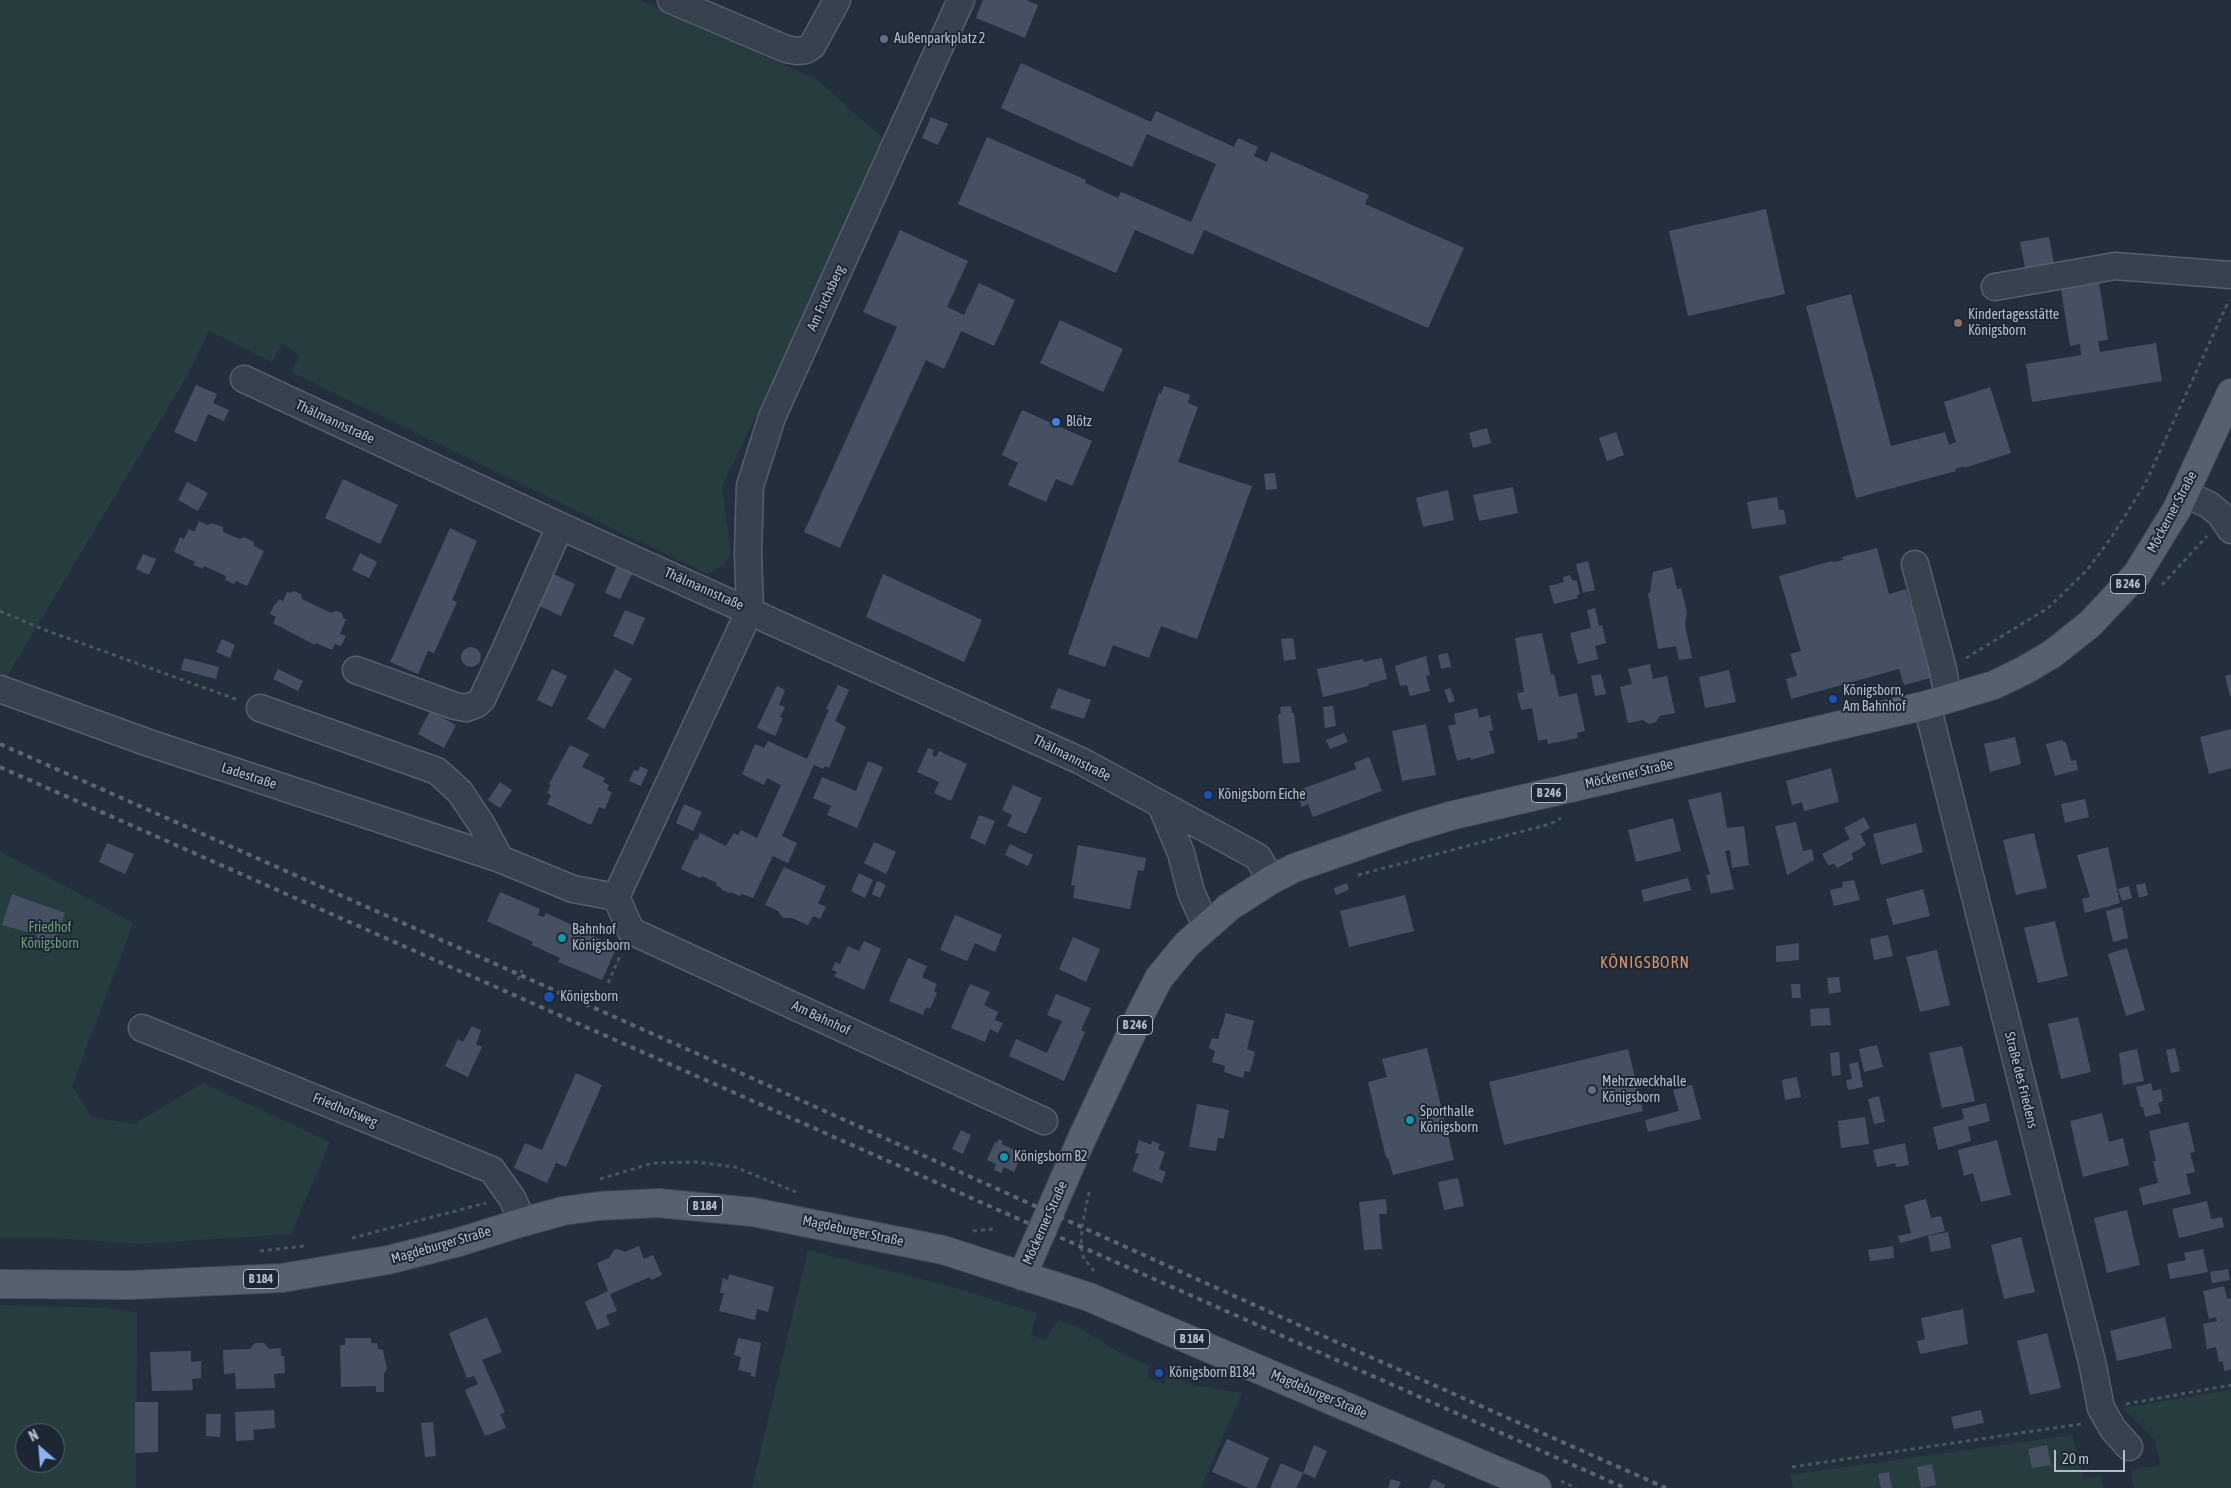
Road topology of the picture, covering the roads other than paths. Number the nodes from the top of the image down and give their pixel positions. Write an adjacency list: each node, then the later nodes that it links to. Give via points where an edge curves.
1 (671, 0): 2 (street, via 797,51 812,46)
2 (837, 0)
3 (961, 0): 12 (street, Am Fuchsberg, via 763,443 750,486)
4 (2231, 275): 5 (street, via 2114,266)
5 (1994, 287)
6 (244, 379): 10 (street, Thälmannstraße)
7 (2231, 393): 8 (main road, Möckerner Straße / B 246)
8 (2184, 493): 9 (street, via 2209,506); 15 (main road, Möckerner Straße / B 246, via 2148,558 2125,588 2090,624 2052,654 2025,670 1994,685)
9 (2226, 522)
10 (560, 526): 12 (street, Thälmannstraße); 13 (street, via 478,704 466,708 455,706)
11 (1915, 564): 15 (street, Straße des Friedens, via 1943,669)
12 (750, 610): 17 (street, Thälmannstraße, via 1072,757); 20 (street)
13 (356, 670)
14 (0, 689): 18 (street, Ladestraße, via 148,743)
15 (1938, 702): 19 (main road, Möckerner Straße / B 246, via 1454,815 1345,849); 27 (street, Straße des Friedens, via 2104,1414)
16 (260, 708): 18 (street, via 437,770 460,792)
17 (1161, 805): 19 (street, Thälmannstraße, via 1258,857); 21 (street, via 1181,853 1190,892)
18 (500, 859): 20 (street, via 573,890)
19 (1271, 880): 21 (main road, Möckerner Straße / B 246)
20 (616, 897): 23 (street, Am Bahnhof, via 631,931)
21 (1206, 926): 25 (main road, Möckerner Straße / B 246, via 1159,978 1083,1136)
22 (142, 1028): 24 (street, Friedhofsweg, via 492,1170)
23 (1044, 1121)
24 (517, 1210): 25 (main road, Magdeburger Straße / B 184, via 563,1211 649,1203 690,1204 753,1212 942,1250); 26 (main road, Magdeburger Straße / B 184, via 459,1242 321,1273 282,1278 132,1285)
25 (1022, 1276): 28 (main road, Magdeburger Straße / B 184, via 1103,1302)
26 (0, 1284)
27 (2129, 1447)
28 (1536, 1488)

